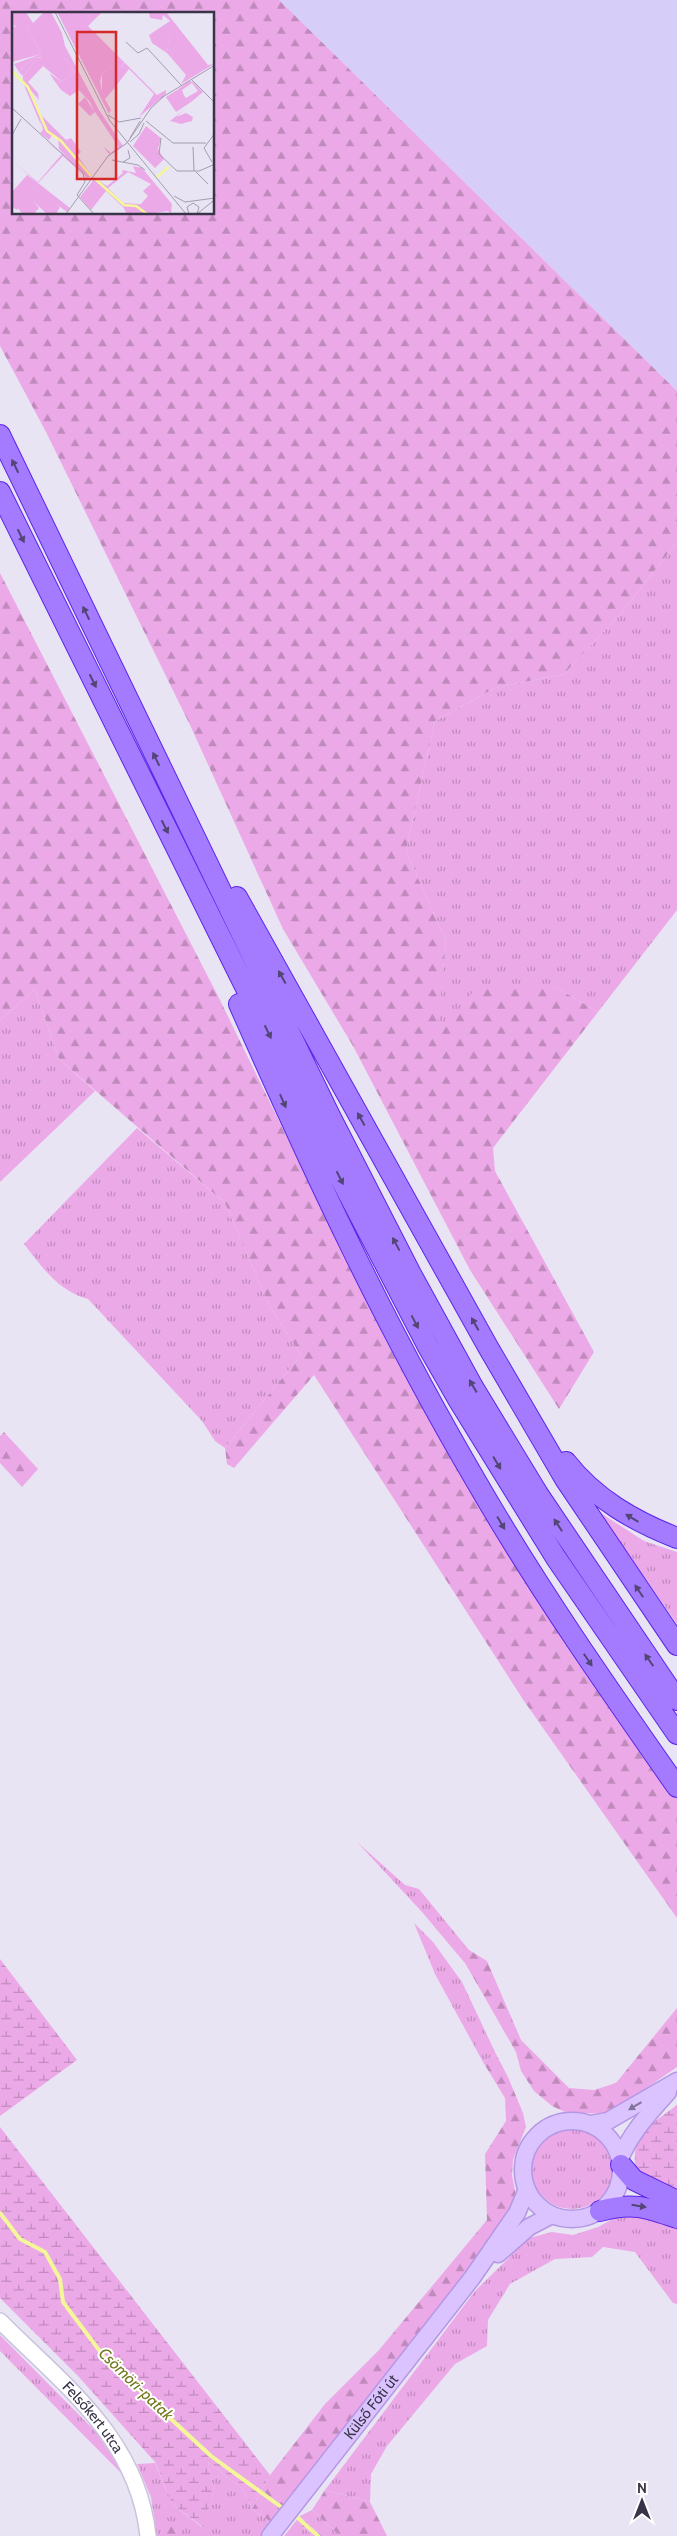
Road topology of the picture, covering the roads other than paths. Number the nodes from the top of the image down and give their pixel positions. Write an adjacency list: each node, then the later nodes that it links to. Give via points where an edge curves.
1 (0, 435): 3 (highway, one-way to 1)
2 (0, 492): 4 (highway, one-way to 4)
3 (192, 835): 5 (highway, one-way to 3, via 233,890); 8 (highway, one-way to 3, via 564,1535 469,1379 363,1182)
4 (208, 910): 9 (highway, one-way to 9, via 366,1229 459,1401 556,1558); 10 (highway, one-way to 10, via 219,958 324,1191 397,1340 513,1542 586,1657)
5 (535, 1427): 6 (highway, one-way to 5, via 644,1525 598,1496); 7 (highway, one-way to 5, via 590,1518)
6 (677, 1538)
7 (677, 1645)
8 (677, 1700)
9 (677, 1734)
10 (677, 1787)
11 (677, 2081): 12 (main road, one-way to 12, via 608,2121); 13 (main road, via 638,2125 627,2142)
12 (591, 2124): 13 (main road, via 614,2144); 14 (main road, via 566,2121 551,2125 539,2134 524,2159)
13 (621, 2162): 15 (highway, via 634,2180); 16 (main road, via 618,2188)
14 (527, 2189): 17 (main road, via 537,2205); 19 (main road, Külső Fóti út, via 517,2213)
15 (677, 2201)
16 (600, 2211): 17 (main road, via 585,2218); 18 (highway, one-way to 18, via 631,2205)
17 (552, 2216): 19 (main road, Külső Fóti út, via 529,2227)
18 (677, 2218)
19 (472, 2278): 21 (main road, Külső Fóti út)
20 (0, 2321): 22 (street, Felsőkert utca, via 104,2425 130,2468 140,2494)
21 (274, 2532)
22 (148, 2536)

